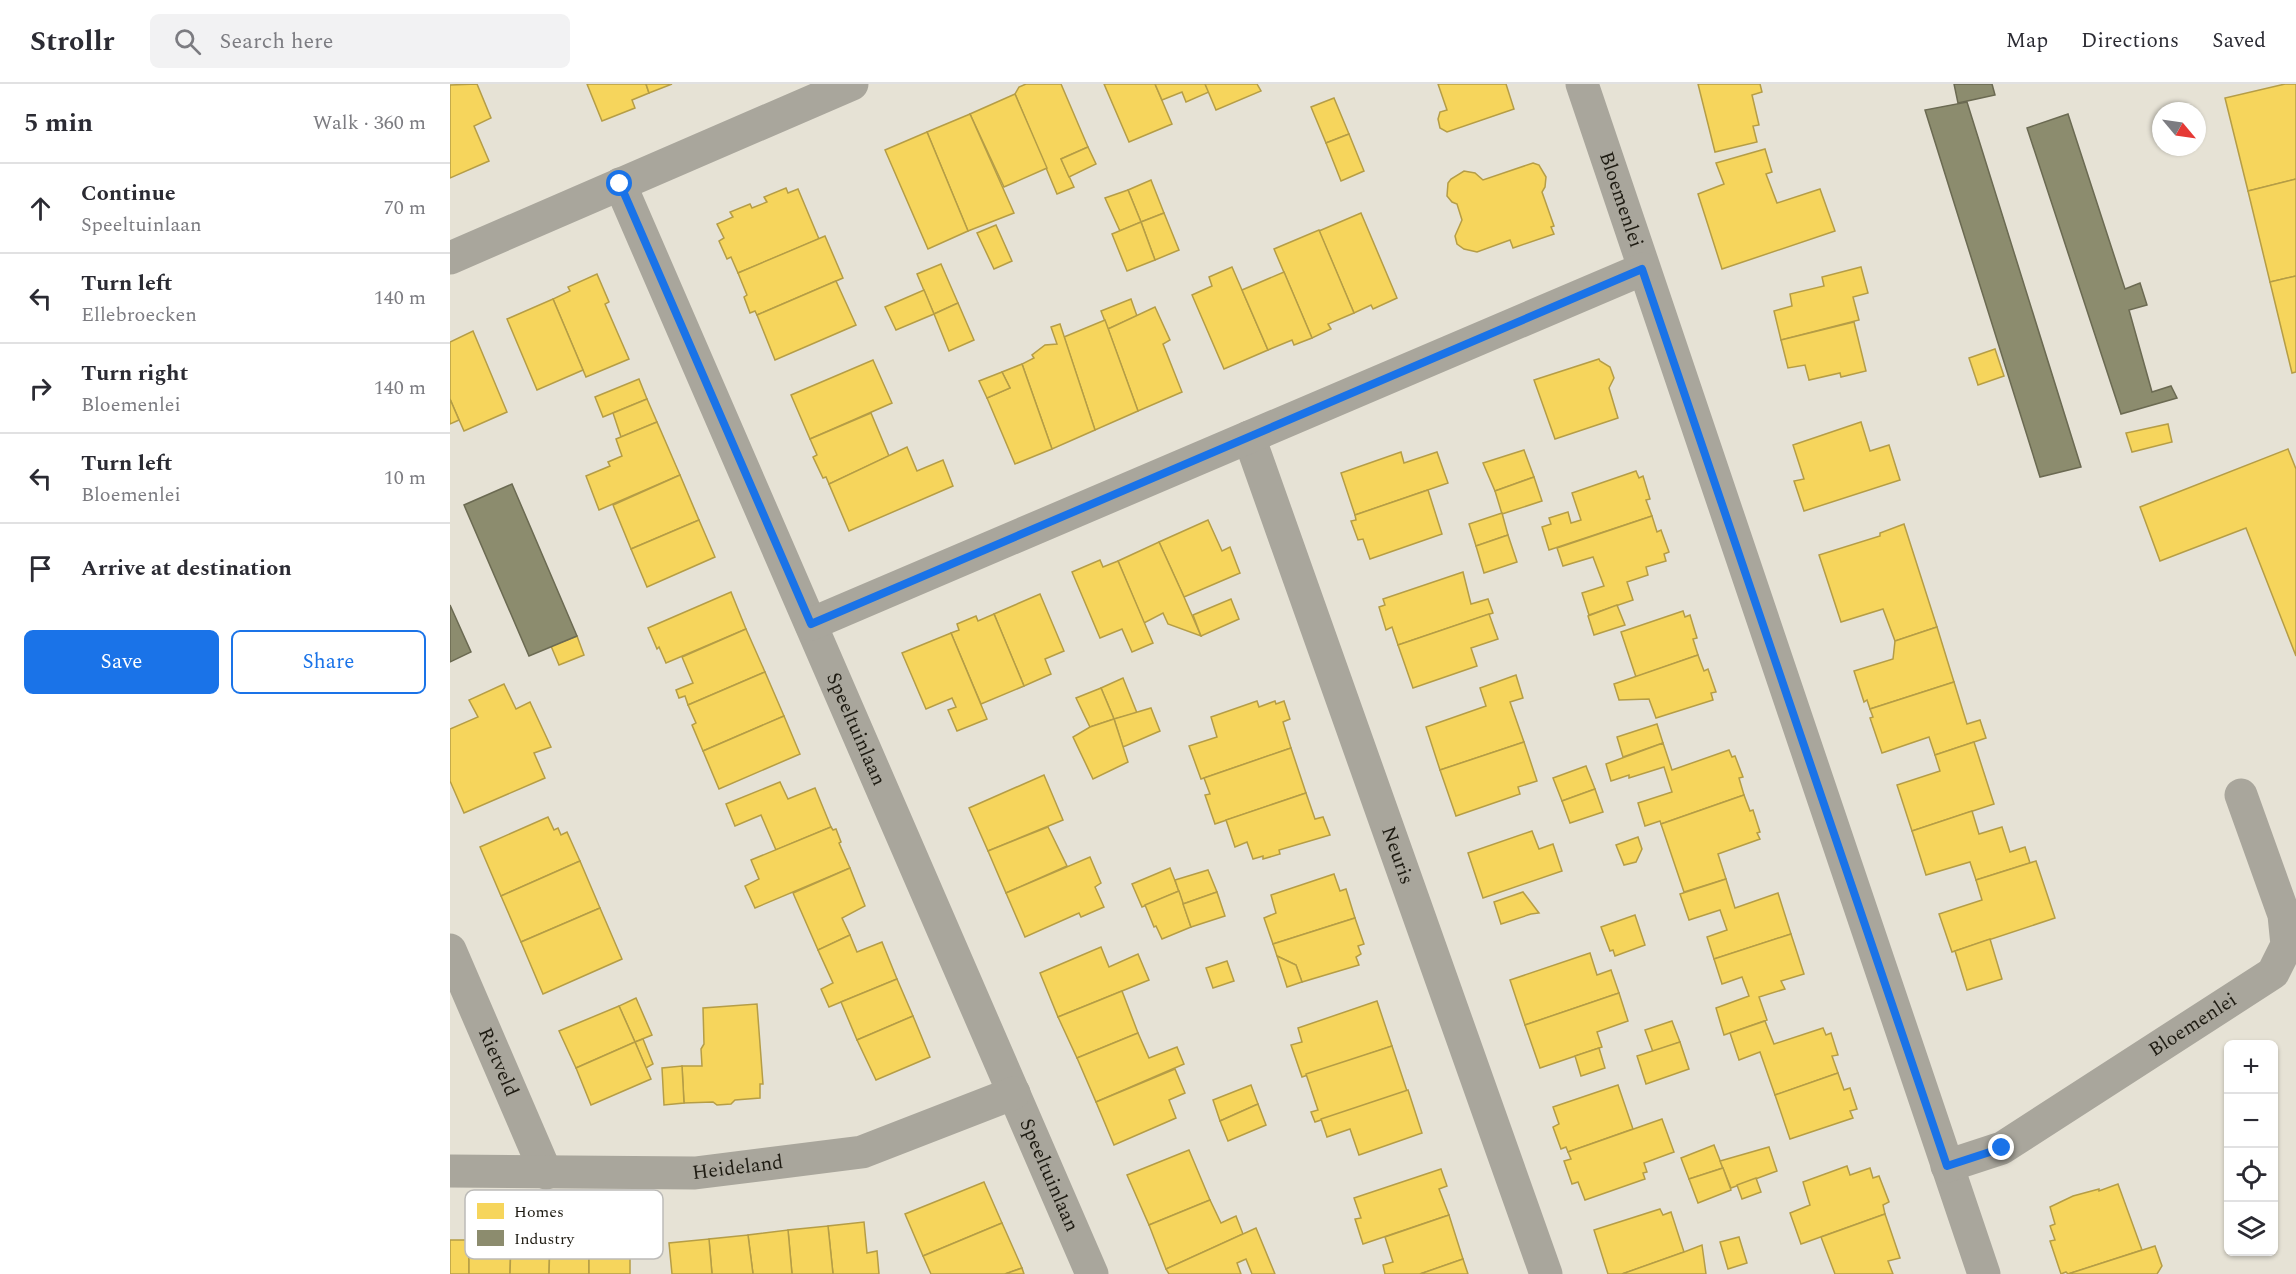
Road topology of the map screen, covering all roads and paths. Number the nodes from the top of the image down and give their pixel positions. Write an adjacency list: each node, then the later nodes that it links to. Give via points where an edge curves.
1 (852, 84): 3 (street)
2 (1582, 84): 5 (street, Bloemenlei)
3 (620, 184): 4 (street); 7 (street, Speeltuinlaan)
4 (450, 258)
5 (1642, 269): 6 (street); 11 (street, Bloemenlei)
6 (1249, 437): 7 (street); 15 (street, Neuris)
7 (811, 624): 10 (street, Speeltuinlaan)
8 (2241, 795): 11 (street, Bloemenlei, via 2284,915 2287,945 2273,973 2002,1148)
9 (450, 950): 13 (street, Rietveld)
10 (1014, 1093): 13 (street, Heideland, via 862,1152 695,1173); 14 (street, Speeltuinlaan)
11 (1947, 1166): 16 (street, Bloemenlei)
12 (450, 1171): 13 (street, Heideland)
13 (546, 1173)
14 (1092, 1274)
15 (1546, 1274)
16 (1984, 1274)

